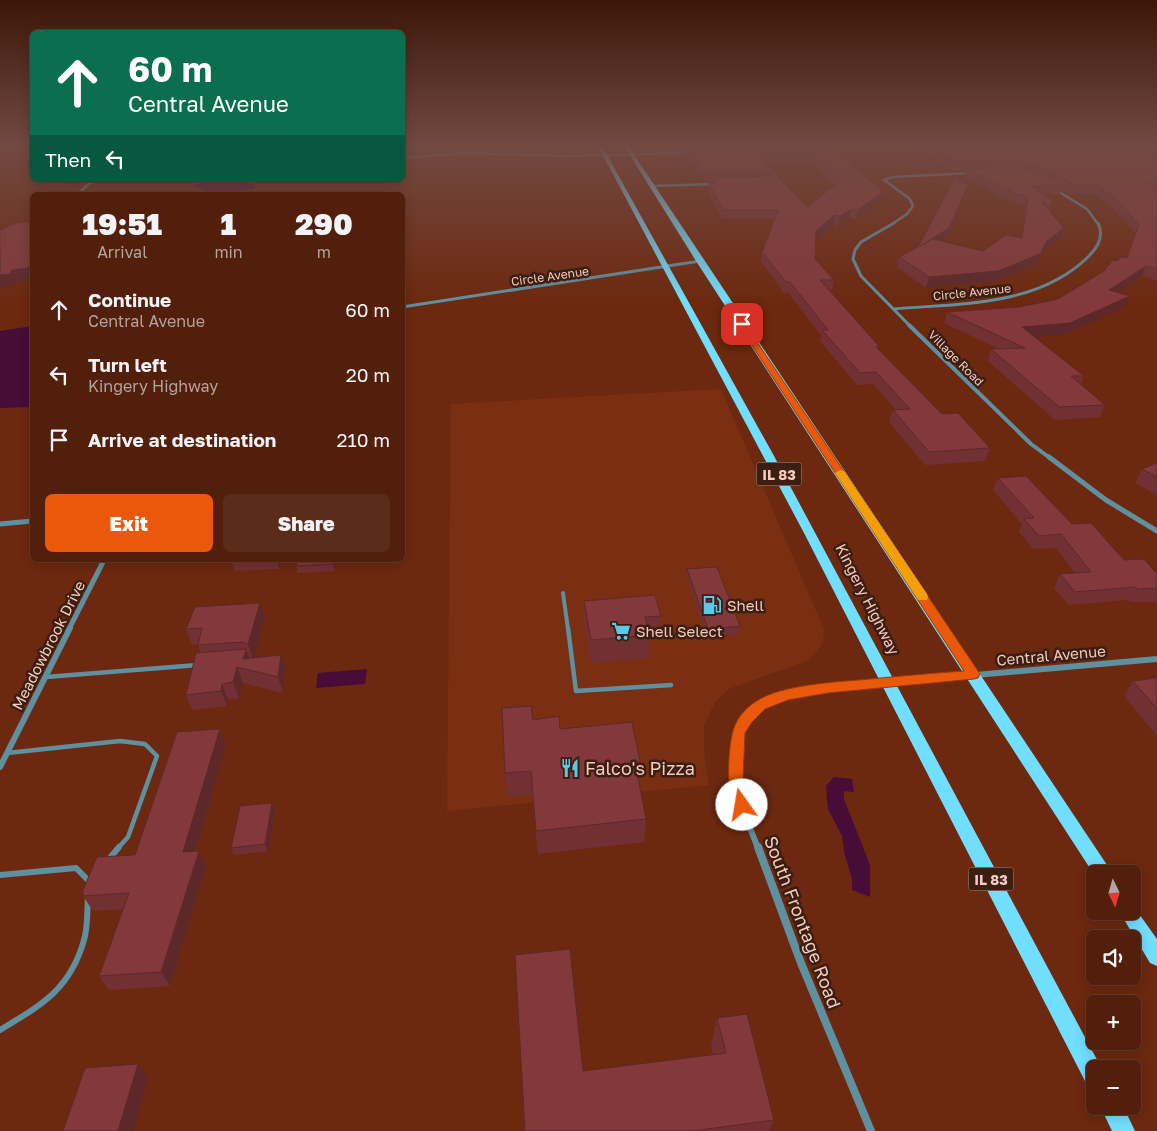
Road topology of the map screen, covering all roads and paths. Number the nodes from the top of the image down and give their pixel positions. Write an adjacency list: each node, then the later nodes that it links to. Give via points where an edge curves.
1 (626, 197): 6 (main road, Kingery Highway / IL 83)
2 (659, 197): 5 (main road)
3 (907, 197): 8 (street, Village Road, via 913,206 904,216 866,238 856,247 853,259 861,276)
4 (1066, 197): 8 (street, Circle Avenue, via 1088,211 1100,227 1102,236 1097,247 1075,268 1028,294)
5 (700, 261): 6 (street, Circle Avenue); 16 (main road)
6 (664, 268): 7 (street, Circle Avenue); 18 (main road, Kingery Highway / IL 83, via 736,394)
7 (405, 307)
8 (894, 309): 11 (street, Village Road, via 1031,444 1106,500)
9 (30, 521): 10 (street)
10 (0, 524)
11 (1157, 531)
12 (103, 562): 17 (street, Meadowbrook Drive)
13 (563, 594): 19 (lane, via 576,691)
14 (1157, 659): 16 (street, Central Avenue)
15 (200, 664): 17 (lane)
16 (974, 674): 18 (street, Central Avenue); 22 (main road)
17 (46, 677): 20 (street, Meadowbrook Drive)
18 (887, 682): 30 (main road, Kingery Highway / IL 83); 32 (street, South Frontage Road, via 786,695 760,705 738,733 735,779 788,930)
19 (672, 685)
20 (7, 753): 21 (street, Meadowbrook Drive); 23 (lane, via 120,741 146,744 158,756 128,837)
21 (0, 767)
22 (1098, 865)
23 (102, 866)
24 (0, 874): 26 (lane, via 76,868)
25 (95, 874): 26 (lane)
26 (89, 881): 29 (lane, via 85,939 71,975 43,1004)
27 (1134, 920): 28 (main road)
28 (1157, 956)
29 (0, 1030)
30 (1086, 1060)
31 (1116, 1115): 33 (main road)
32 (871, 1131)
33 (1124, 1131)

